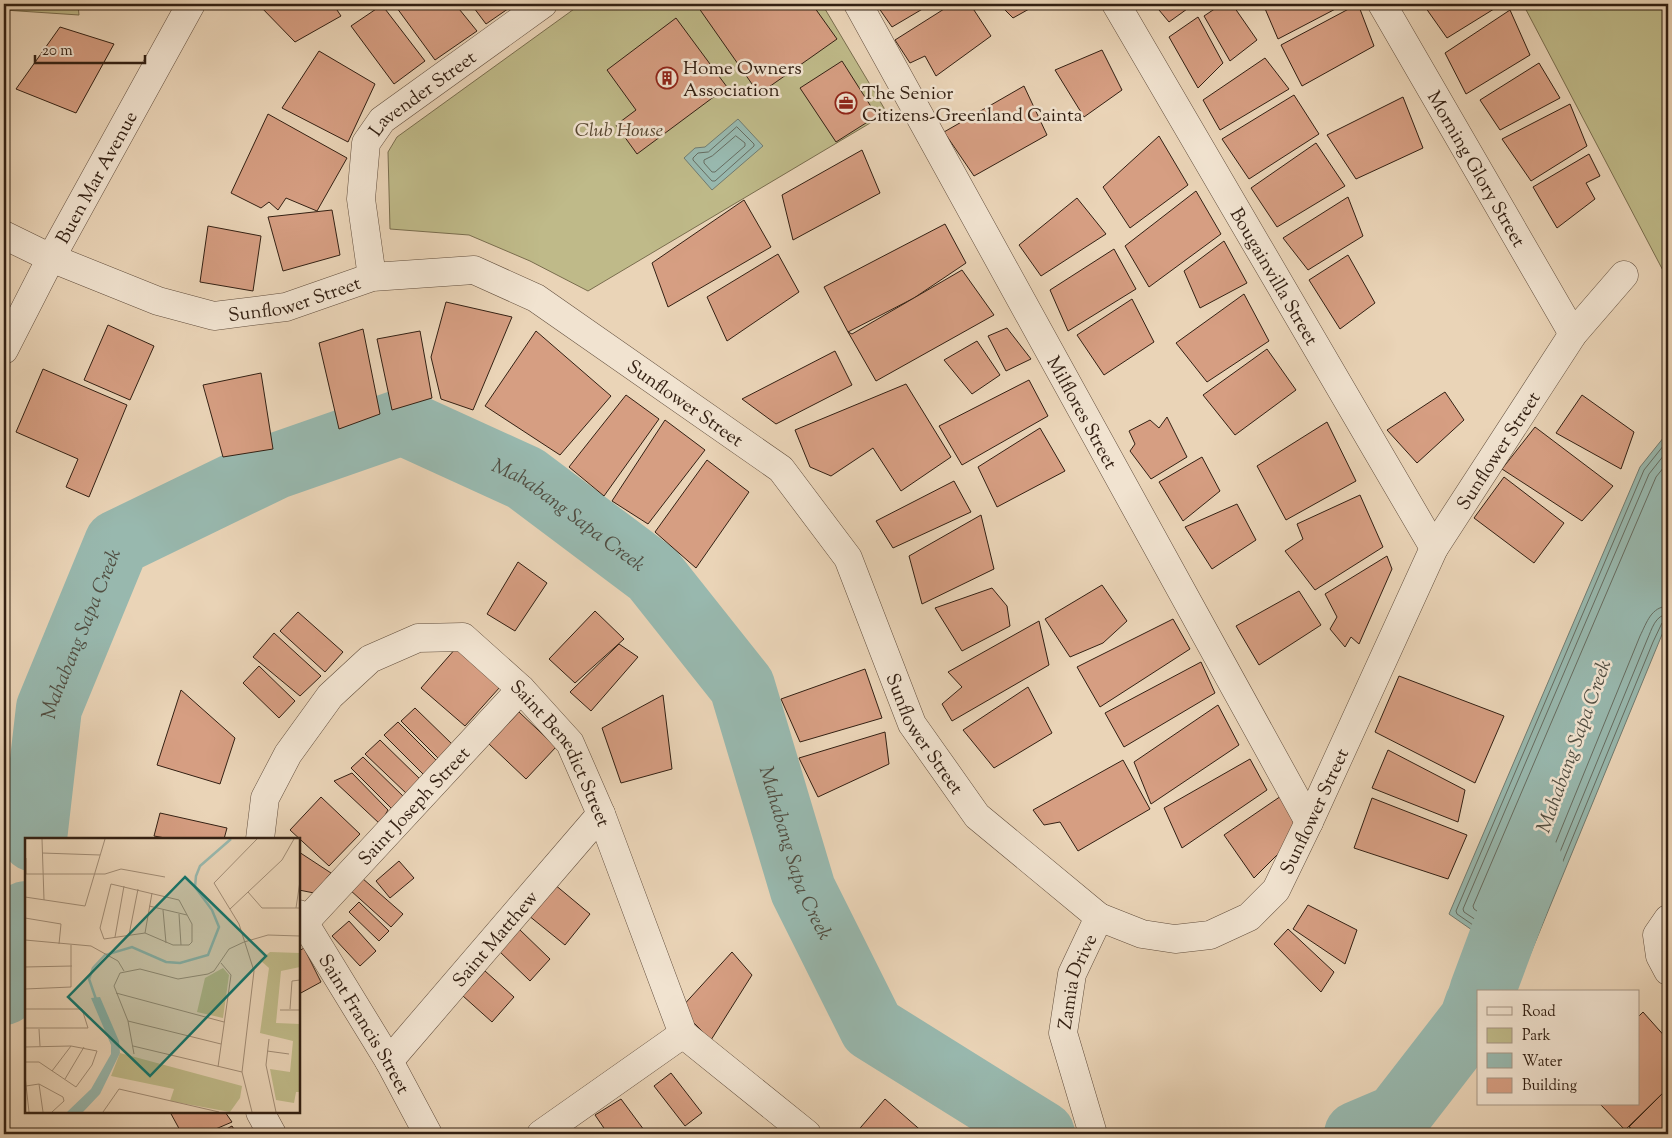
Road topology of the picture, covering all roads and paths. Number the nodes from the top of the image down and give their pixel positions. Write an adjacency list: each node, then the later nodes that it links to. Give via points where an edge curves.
1 (191, 4): 7 (street, Buen Mar Avenue)
2 (543, 4): 9 (street, Lavender Street, via 382,120 366,144 361,199)
3 (858, 4): 15 (street, Milflores Street)
4 (1116, 4): 12 (street, Bougainvilla Street)
5 (1382, 4): 10 (street, Morning Glory Street)
6 (4, 235): 7 (street, Sunflower Street)
7 (51, 258): 9 (street, Sunflower Street, via 158,301 214,316 286,308); 11 (street, Buen Mar Avenue)
8 (1624, 274): 10 (street, Sunflower Street)
9 (372, 277): 17 (street, Sunflower Street, via 474,270 536,298 781,469 848,558 912,724 977,816)
10 (1573, 334): 12 (street, Sunflower Street)
11 (4, 350)
12 (1434, 548): 15 (street, Sunflower Street)
13 (521, 689): 14 (street, Saint Benedict Street, via 570,743); 16 (street, Saint Benedict Street, via 463,637 418,638 370,659 330,696 288,754 265,798); 18 (street, Saint Joseph Street)
14 (602, 814): 21 (street, Saint Benedict Street); 22 (street, Saint Matthew)
15 (1309, 822): 17 (street, Sunflower Street, via 1276,890 1249,918 1210,935 1175,939 1142,934)
16 (260, 838)
17 (1099, 917): 28 (street, Zamia Drive, via 1072,974 1063,1033)
18 (302, 918): 22 (street, Saint Francis Street)
19 (1662, 927): 20 (street, via 1660,956)
20 (1668, 971)
21 (683, 1034): 26 (street); 27 (street)
22 (389, 1061): 25 (street, Saint Francis Street)
23 (261, 1113): 24 (street)
24 (272, 1134)
25 (428, 1134)
26 (541, 1134)
27 (804, 1134)
28 (1093, 1134)

